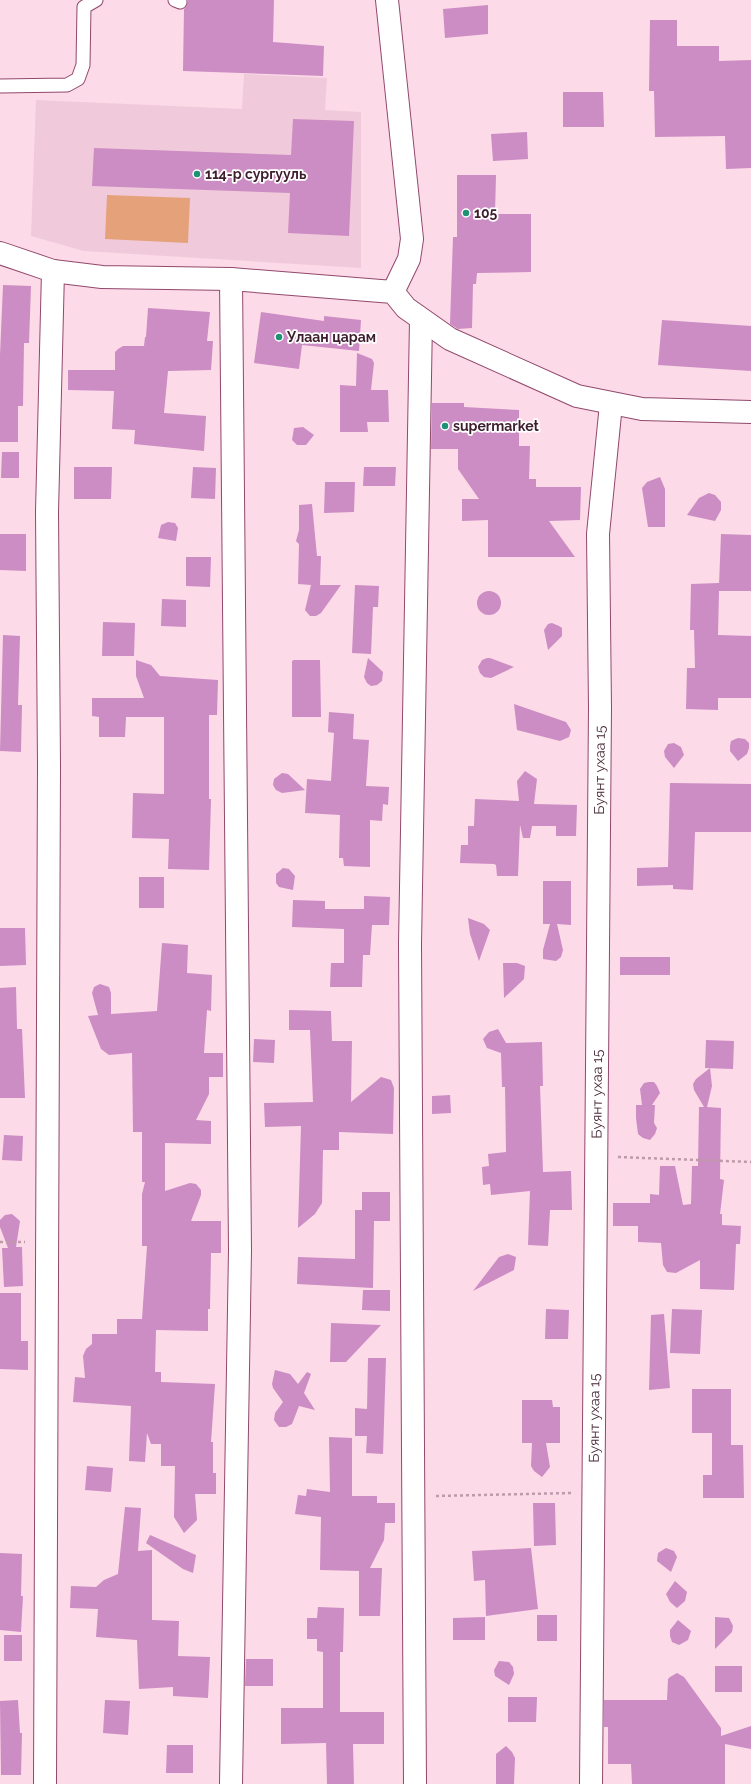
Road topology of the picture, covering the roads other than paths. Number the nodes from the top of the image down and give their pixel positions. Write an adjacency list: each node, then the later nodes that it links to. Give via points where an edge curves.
1 (96, 0): 3 (lane)
2 (387, 0): 8 (street, via 412,238 409,259)
3 (84, 3): 4 (lane, via 83,65 78,79 67,85)
4 (0, 86)
5 (0, 253): 6 (street)
6 (53, 271): 7 (street, via 102,277); 12 (street, via 47,512 49,782)
7 (231, 279): 8 (street); 13 (street, via 240,1250)
8 (393, 292): 9 (street, via 406,308)
9 (421, 320): 10 (street, via 450,339 486,356 577,396); 14 (street, via 410,944)
10 (611, 404): 11 (street, via 642,409); 15 (street, Буянт ухаа 15, via 598,534 600,716)
11 (751, 412)
12 (45, 1784)
13 (231, 1784)
14 (415, 1784)
15 (591, 1784)

